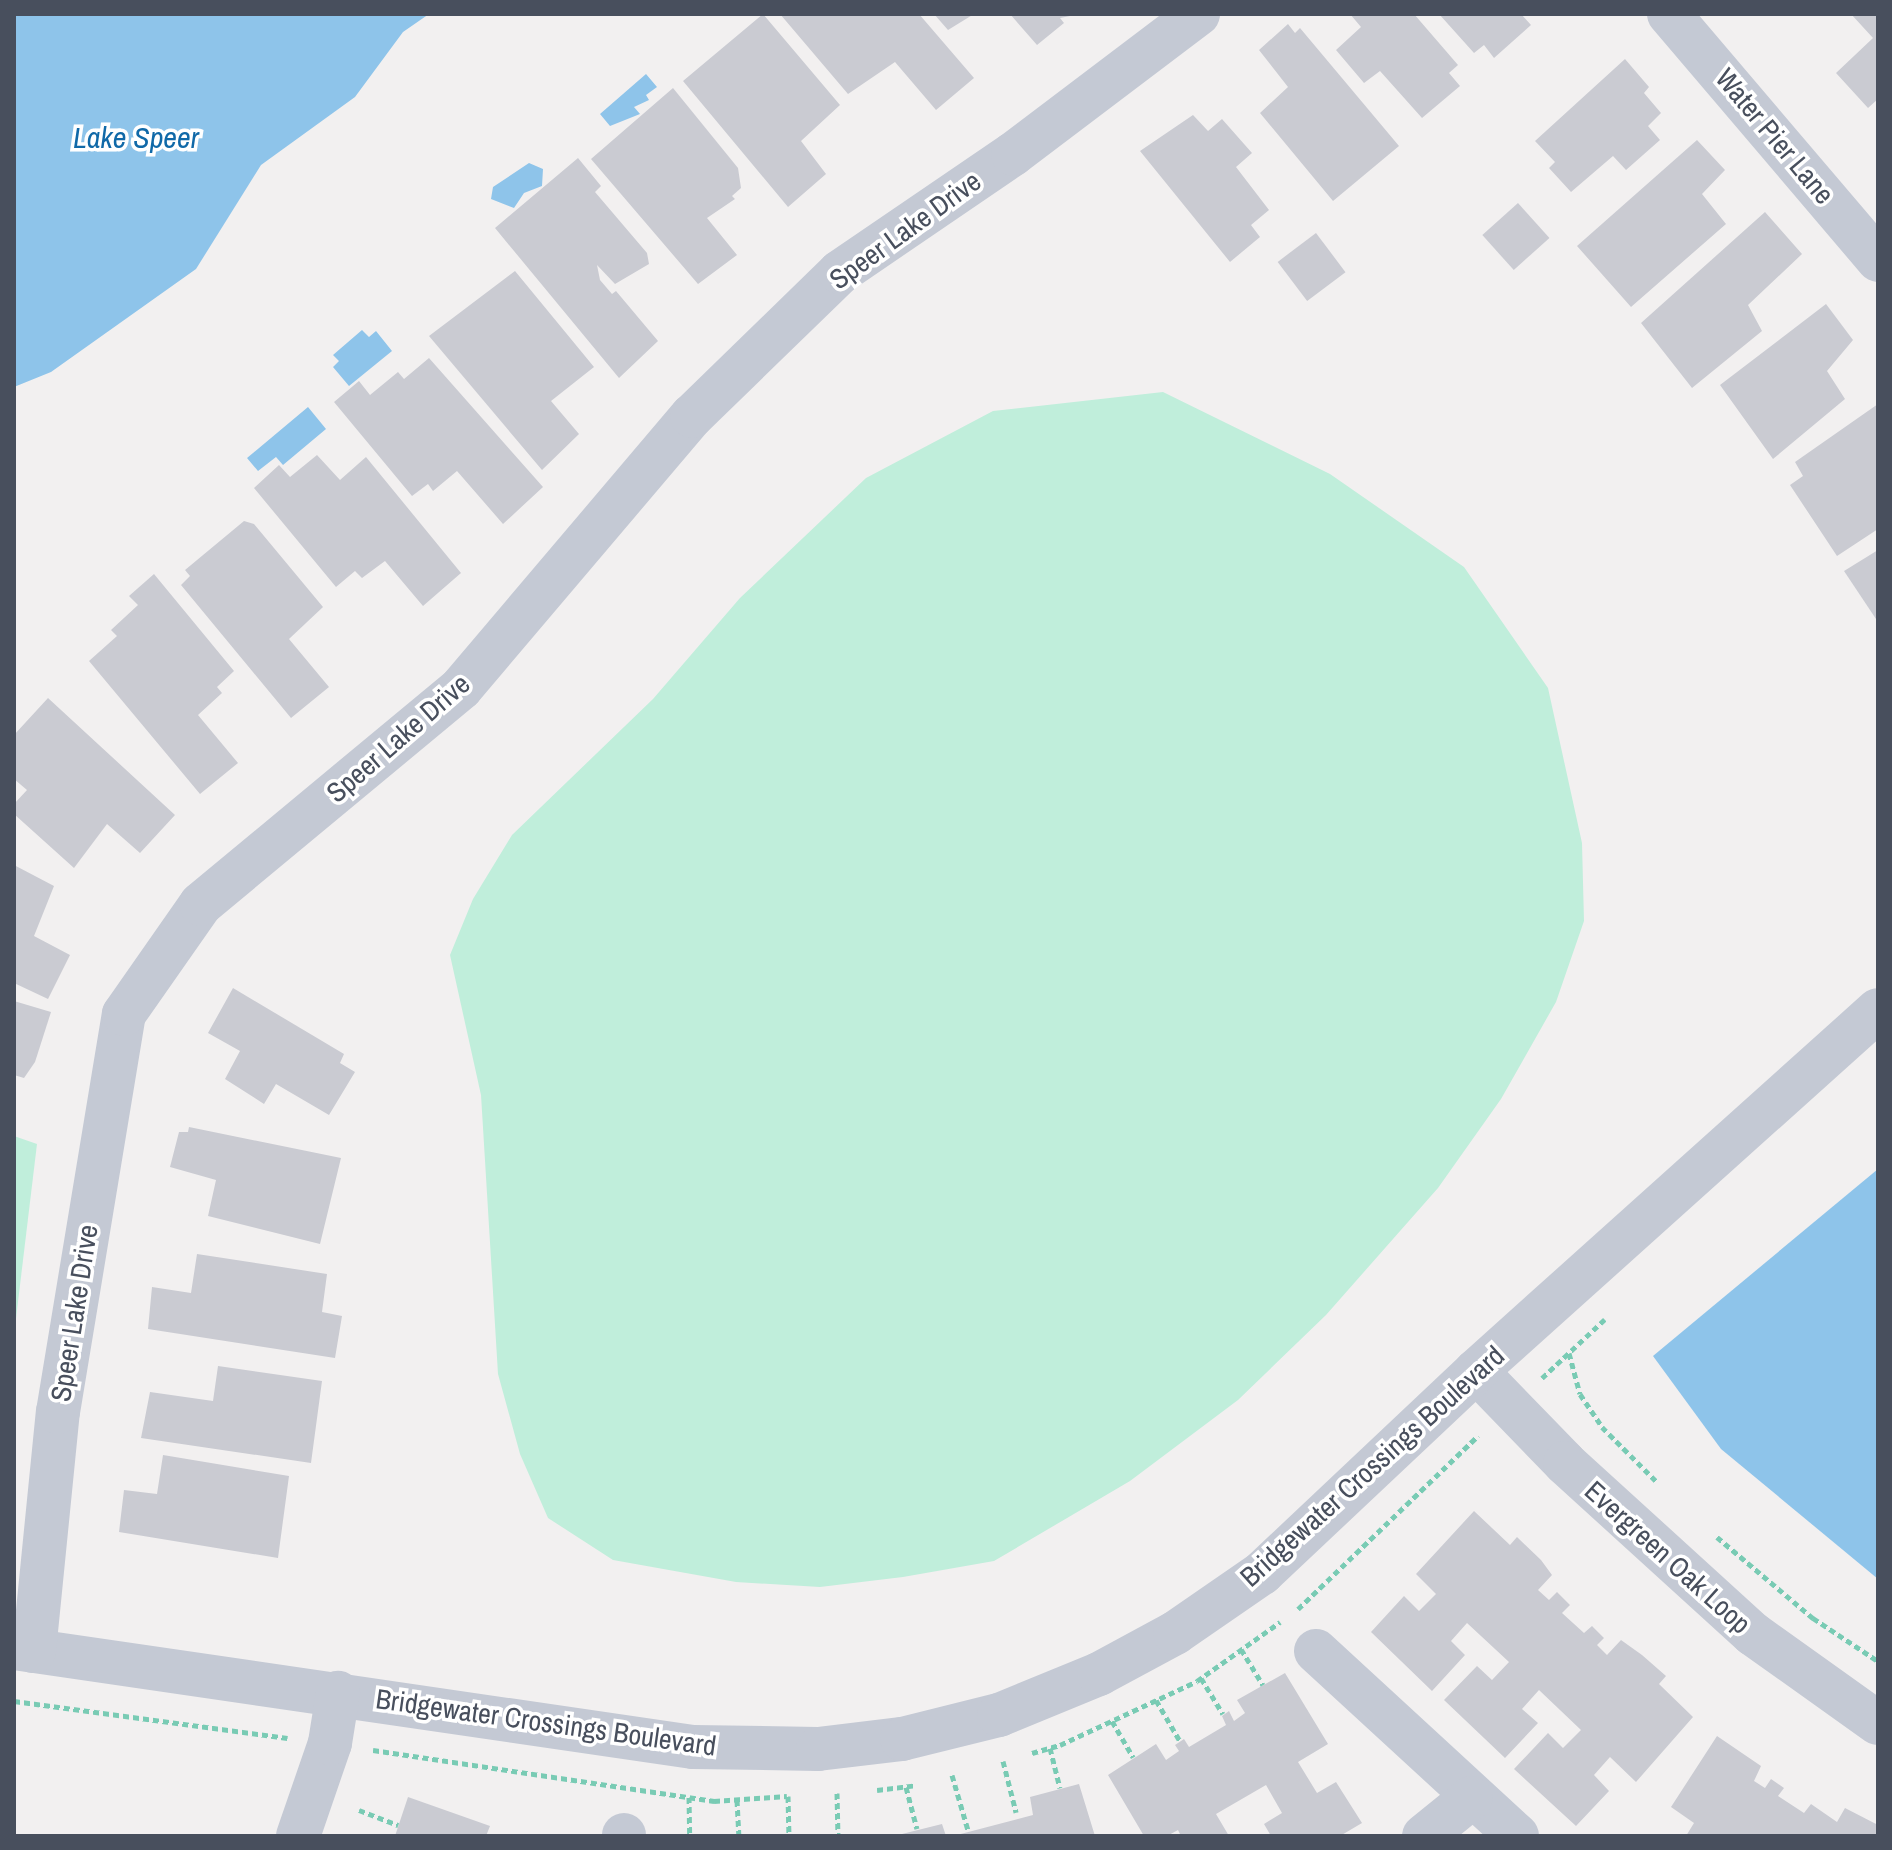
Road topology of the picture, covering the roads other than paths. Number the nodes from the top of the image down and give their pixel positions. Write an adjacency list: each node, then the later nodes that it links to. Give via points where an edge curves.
1 (1198, 14): 6 (street, Speer Lake Drive, via 1013,154 840,272 692,416 461,688 201,904 124,1014)
2 (1669, 14): 3 (street, Water Pier Lane, via 1734,84)
3 (1878, 260)
4 (1878, 1010): 5 (street, Bridgewater Crossings Boulevard)
5 (1476, 1371): 8 (street, Bridgewater Crossings Boulevard, via 1262,1573 1175,1633 1099,1674 999,1715 902,1739 818,1749 693,1747); 9 (street, Evergreen Oak Loop, via 1753,1634)
6 (24, 1649): 8 (street, Bridgewater Crossings Boulevard)
7 (1316, 1651): 10 (street)
8 (338, 1693): 11 (street, via 330,1743)
9 (1878, 1723)
10 (1471, 1798): 12 (street); 13 (street)
11 (298, 1836)
12 (1424, 1836)
13 (1517, 1836)

